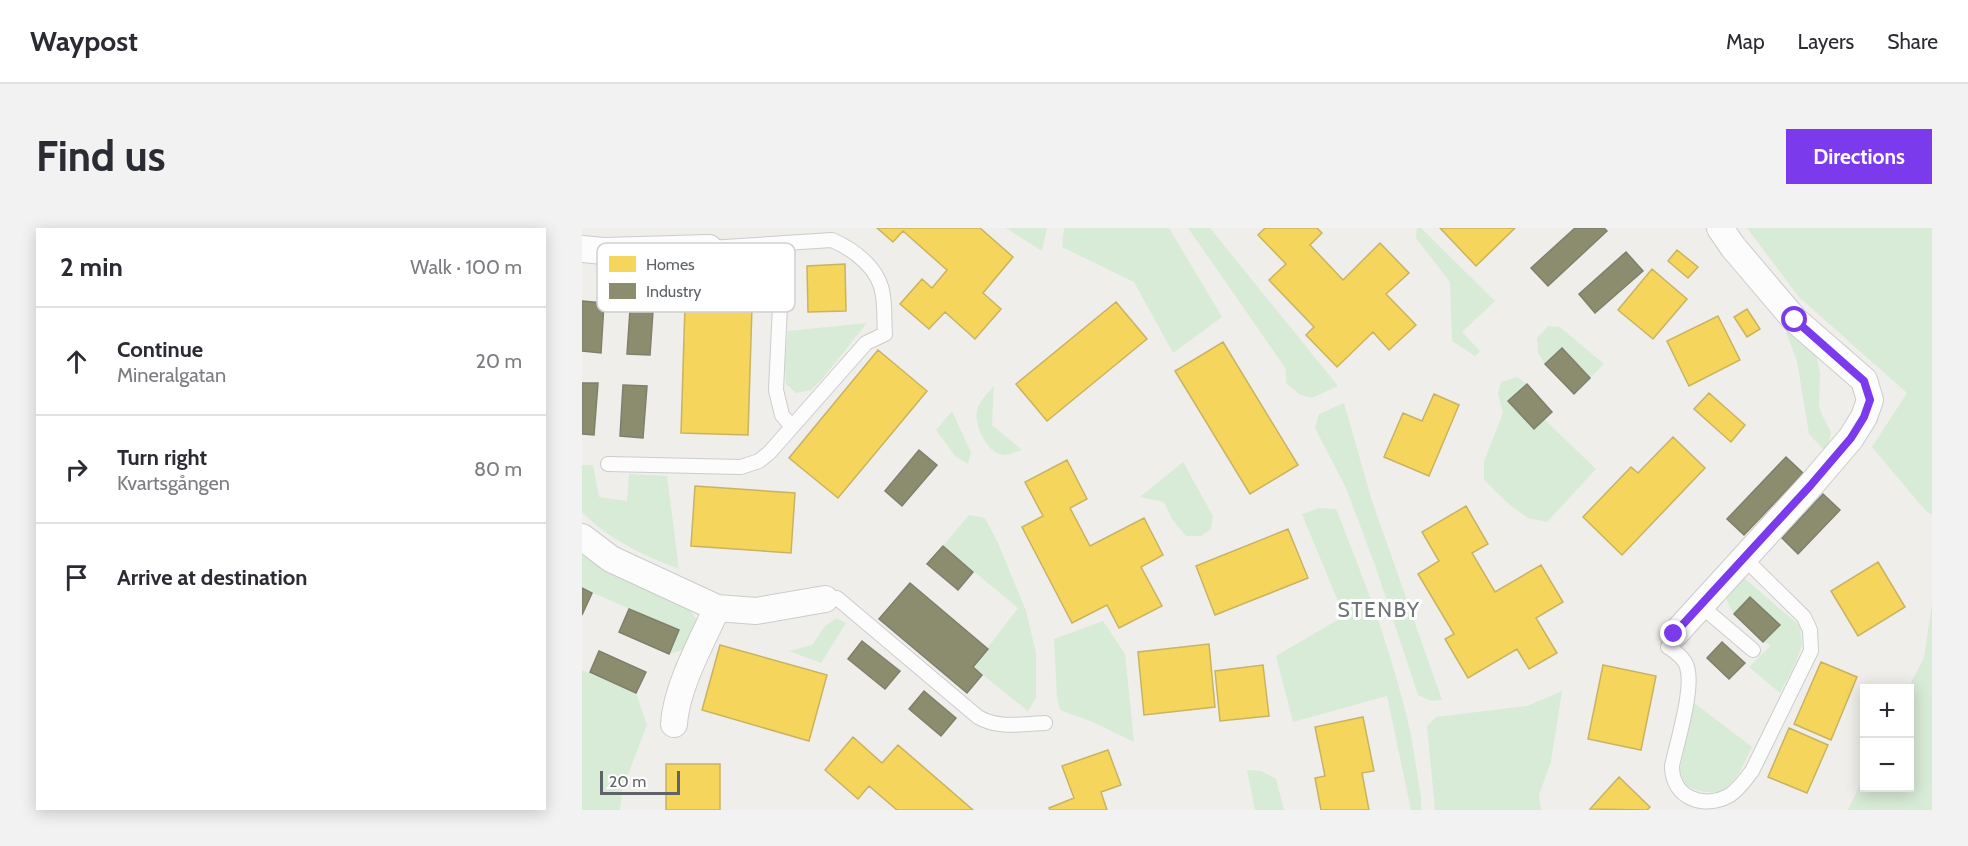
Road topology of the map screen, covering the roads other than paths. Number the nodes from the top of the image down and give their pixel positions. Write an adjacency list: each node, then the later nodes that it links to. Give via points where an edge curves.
1 (1720, 228): 9 (street, via 1795,320 1864,381 1870,400 1851,438)
2 (783, 243): 6 (lane, via 832,240 866,263 883,296 885,334 866,343)
3 (582, 249): 4 (street)
4 (597, 250)
5 (780, 312): 6 (lane, via 776,390 782,415)
6 (792, 427): 7 (lane, via 759,462 741,467)
7 (608, 465)
8 (582, 537): 12 (street, via 610,559)
9 (1744, 558): 11 (street); 13 (lane, via 1804,617 1810,630 1811,651 1752,771 1734,792 1710,801 1685,795 1672,776 1689,678 1683,659 1668,647)
10 (825, 599): 12 (street, via 756,611); 15 (lane, via 837,598 978,717 999,726)
11 (1701, 606): 13 (street); 14 (lane)
12 (717, 608): 16 (street, via 690,666)
13 (1674, 634)
14 (1753, 650)
15 (1045, 723)
16 (674, 724)

